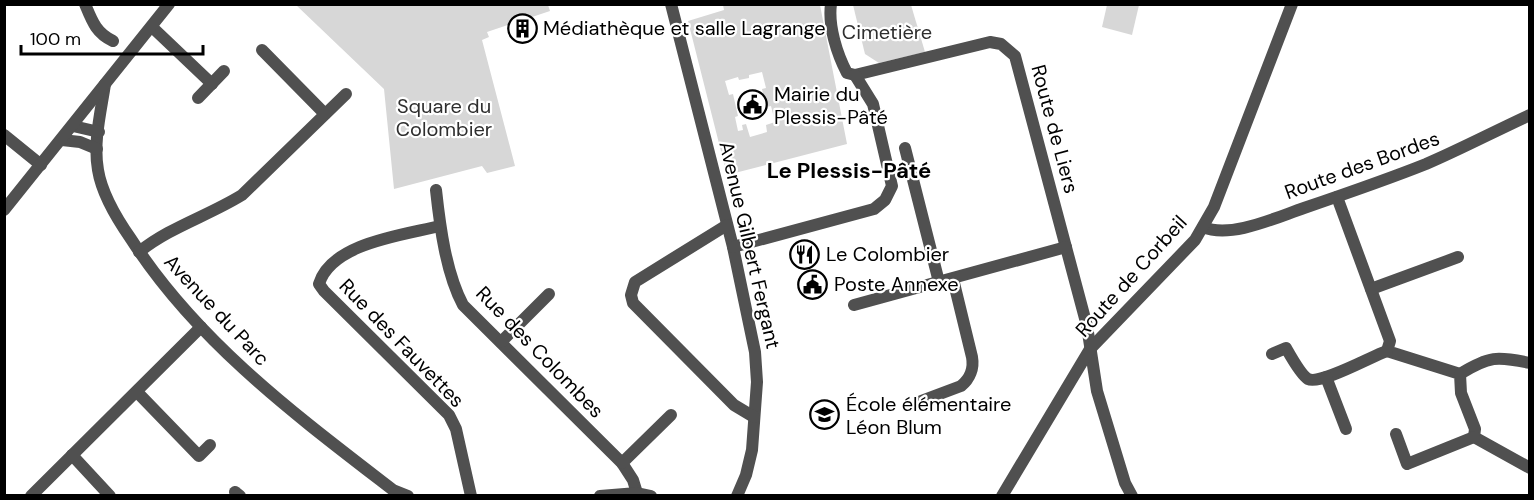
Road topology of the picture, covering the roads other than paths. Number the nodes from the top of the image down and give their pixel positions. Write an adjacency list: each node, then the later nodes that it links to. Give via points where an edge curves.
1 (85, 4): 7 (street, via 96,28)
2 (169, 4): 6 (street)
3 (671, 4): 27 (street, Avenue Gilbert Fergant)
4 (831, 4): 10 (street, via 841,61 847,73)
5 (1292, 4): 29 (street, Route de Corbeil)
6 (152, 27): 11 (street); 12 (street)
7 (113, 41)
8 (262, 50): 15 (street)
9 (224, 71): 12 (street)
10 (855, 75): 30 (street, via 876,116 892,186 885,200 874,209); 31 (street, Route de Liers, via 990,42 1009,49 1018,65)
11 (105, 84): 17 (street); 18 (street, Avenue du Parc)
12 (212, 84): 14 (street)
13 (346, 94): 15 (street)
14 (198, 98)
15 (325, 114): 32 (street, via 242,195 183,223)
16 (1530, 115): 25 (street, Route des Bordes, via 1424,164)
17 (73, 126): 18 (street); 20 (street)
18 (99, 132): 22 (street, Avenue du Parc)
19 (4, 135): 23 (street)
20 (62, 140): 22 (street); 23 (street)
21 (905, 148): 35 (street)
22 (97, 149): 32 (street, Avenue du Parc, via 98,171 106,195)
23 (41, 165): 26 (street)
24 (436, 190): 28 (street, Rue des Colombes)
25 (1337, 196): 29 (street, Route des Bordes, via 1247,227 1211,231); 36 (street)
26 (4, 210)
27 (727, 225): 30 (street, Avenue Gilbert Fergant); 50 (street, via 635,282 631,295 633,303 734,405)
28 (440, 226): 40 (street, Rue des Colombes, via 463,305); 64 (street, Rue des Fauvettes, via 348,251 322,275 319,284 449,416 456,429)
29 (1203, 227): 41 (street, Route de Corbeil, via 1176,262)
30 (733, 247): 50 (street, Avenue Gilbert Fergant, via 755,352)
31 (1066, 247): 34 (street); 41 (street, Route de Liers)
32 (139, 252): 39 (street, Avenue du Parc, via 158,281)
33 (1458, 257): 36 (street)
34 (953, 279): 35 (street); 48 (street, via 972,369 961,386)
35 (939, 282): 38 (street)
36 (1371, 289): 42 (street, via 1390,341)
37 (549, 294): 40 (street)
38 (854, 305)
39 (201, 327): 47 (street); 59 (street, Avenue du Parc, via 244,370)
40 (501, 342): 56 (street, Rue des Colombes)
41 (1090, 349): 68 (street, Route de Corbeil); 69 (street, Route de Liers, via 1100,401)
42 (1388, 351): 45 (street); 46 (street)
43 (1272, 354): 46 (street, via 1286,348 1308,379)
44 (1530, 363): 45 (street, via 1503,357)
45 (1460, 374): 53 (street, via 1461,393 1475,429)
46 (1326, 377): 51 (street)
47 (137, 392): 54 (street, via 199,456); 55 (street)
48 (921, 401)
49 (671, 415): 56 (street)
50 (754, 417): 67 (street, Avenue Gilbert Fergant, via 752,450)
51 (1346, 429)
52 (1396, 434): 53 (street, via 1407,464)
53 (1474, 437): 57 (street)
54 (210, 445)
55 (72, 455): 61 (street); 62 (street)
56 (622, 463): 60 (street, Rue des Colombes)
57 (1530, 470): 58 (street)
58 (1530, 479)
59 (390, 492): 63 (street, Avenue du Parc)
60 (637, 493): 65 (street); 66 (street)
61 (31, 495)
62 (110, 495)
63 (408, 495)
64 (471, 495)
65 (600, 495)
66 (651, 495)
67 (738, 495)
68 (1002, 495)
69 (1132, 495)

